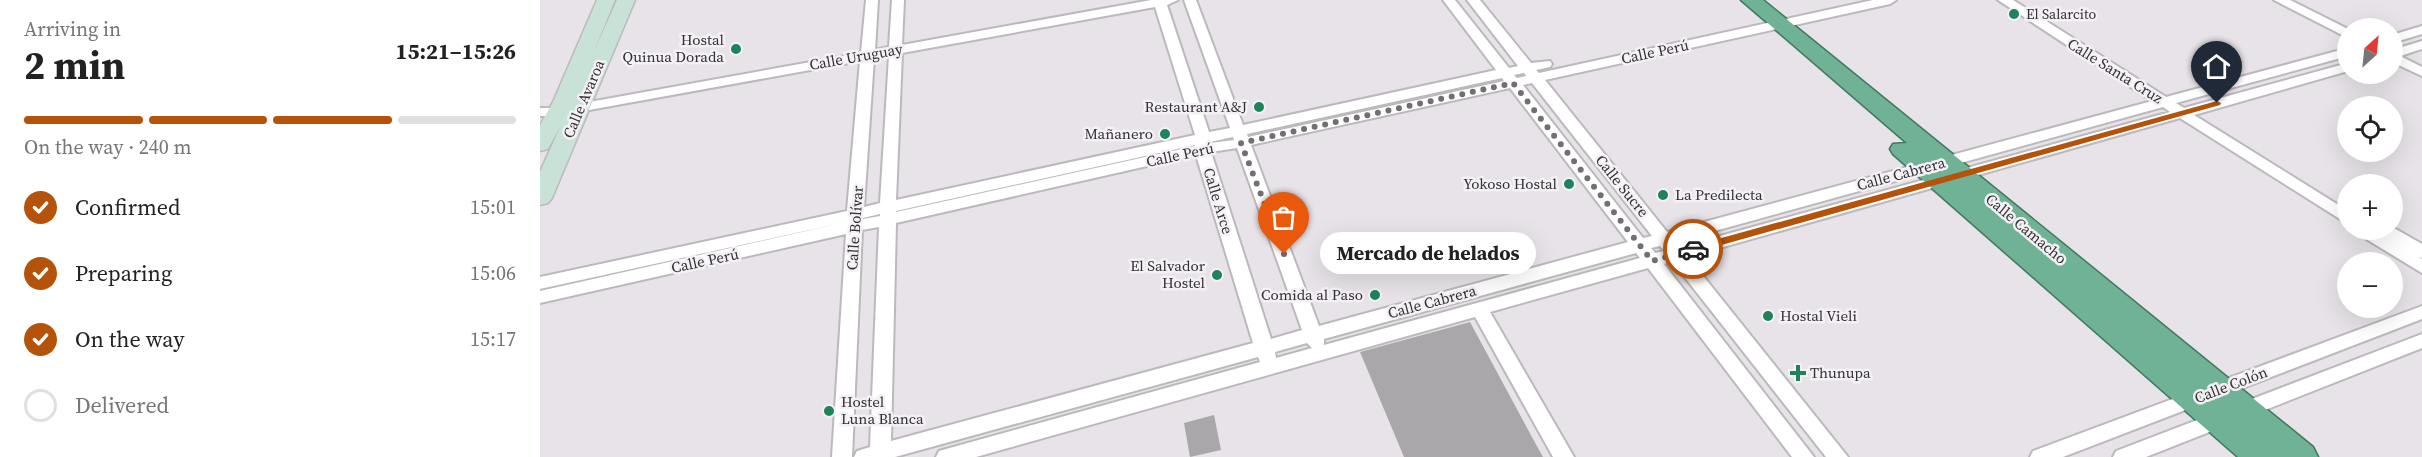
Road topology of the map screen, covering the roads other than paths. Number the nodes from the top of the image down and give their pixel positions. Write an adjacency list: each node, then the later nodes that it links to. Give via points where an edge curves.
1 (606, 0): 34 (main road, Calle Avaroa)
2 (626, 0): 34 (main road, Calle Avaroa)
3 (872, 0): 24 (street, Calle Bolívar)
4 (898, 0): 23 (street, Calle Bolívar)
5 (1128, 0): 23 (street, Calle Uruguay)
6 (1190, 0): 36 (street)
7 (1449, 0): 33 (street, Calle Sucre)
8 (1473, 0): 32 (street, Calle Sucre)
9 (1728, 0): 17 (highway, Calle Camacho)
10 (1837, 0): 17 (street, Calle Perú)
11 (1890, 0): 17 (street, Calle Perú)
12 (2004, 0): 35 (street, Calle Santa Cruz)
13 (2021, 0): 35 (street, Calle Santa Cruz)
14 (2280, 0): 19 (street)
15 (2297, 0): 18 (street)
16 (1163, 1): 23 (street, Calle Uruguay); 37 (street, Calle Arce)
17 (1762, 18): 32 (street, Calle Perú); 39 (highway, Calle Camacho)
18 (2337, 20)
19 (2337, 28)
20 (2422, 30): 21 (street)
21 (2403, 36)
22 (2422, 45): 25 (street)
23 (896, 46): 24 (street, Calle Uruguay); 43 (street, Calle Bolívar)
24 (868, 51): 34 (street, Calle Uruguay); 44 (street, Calle Bolívar)
25 (2403, 51)
26 (2337, 56): 35 (street, Calle Cabrera)
27 (2403, 56): 29 (street)
28 (2403, 59): 31 (street)
29 (2422, 63)
30 (2337, 70): 35 (street, Calle Cabrera)
31 (2422, 72)
32 (1531, 73): 33 (street, Calle Perú); 45 (street, Calle Sucre)
33 (1509, 78): 36 (street, Calle Perú); 48 (street, Calle Sucre)
34 (561, 106): 38 (main road, Calle Avaroa); 40 (main road, Calle Avaroa)
35 (2180, 106): 39 (street, Calle Cabrera); 41 (street, Calle Santa Cruz); 42 (street, Calle Santa Cruz)
36 (1239, 137): 37 (street, Calle Perú); 57 (street)
37 (1203, 143): 43 (street, Calle Perú); 59 (street, Calle Arce)
38 (540, 144)
39 (1942, 171): 45 (street, Calle Cabrera); 50 (street, Calle Cabrera); 62 (highway, Calle Camacho); 63 (highway, Calle Camacho)
40 (540, 198)
41 (2337, 199)
42 (2337, 212)
43 (888, 213): 44 (street, Calle Perú); 66 (street, Calle Bolívar)
44 (855, 220): 53 (street, Calle Perú); 54 (street, Calle Perú); 67 (street, Calle Bolívar)
45 (1665, 238): 48 (street, Calle Cabrera); 50 (street, Calle Sucre)
46 (2380, 240): 52 (street)
47 (2402, 240): 49 (street)
48 (1641, 245): 51 (street, Calle Sucre); 57 (street, Calle Cabrera)
49 (2422, 252)
50 (1676, 254): 51 (street, Calle Cabrera); 71 (street, Calle Sucre)
51 (1652, 261): 55 (street, Calle Cabrera); 70 (street, Calle Sucre)
52 (2422, 267)
53 (540, 283)
54 (540, 297)
55 (1480, 310): 60 (street, Calle Cabrera); 69 (street)
56 (2422, 312): 62 (street, Calle Colón)
57 (1314, 334): 59 (street, Calle Cabrera); 60 (street)
58 (2422, 341): 64 (street, Calle Colón)
59 (1264, 348): 61 (street, Calle Arce); 66 (street, Calle Cabrera)
60 (1319, 353): 61 (street, Calle Cabrera)
61 (1270, 367): 68 (street, Calle Cabrera)
62 (2219, 389): 63 (street, Calle Colón); 64 (highway, Calle Camacho)
63 (2192, 399): 65 (highway, Calle Camacho); 72 (street, Calle Colón)
64 (2244, 410): 65 (street, Calle Colón); 75 (highway, Calle Camacho)
65 (2217, 420): 73 (street, Calle Colón); 74 (highway, Calle Camacho)
66 (875, 456)
67 (842, 457)
68 (946, 457)
69 (1564, 457)
70 (1804, 457)
71 (1838, 457)
72 (2040, 457)
73 (2123, 457)
74 (2261, 457)
75 (2301, 457)

